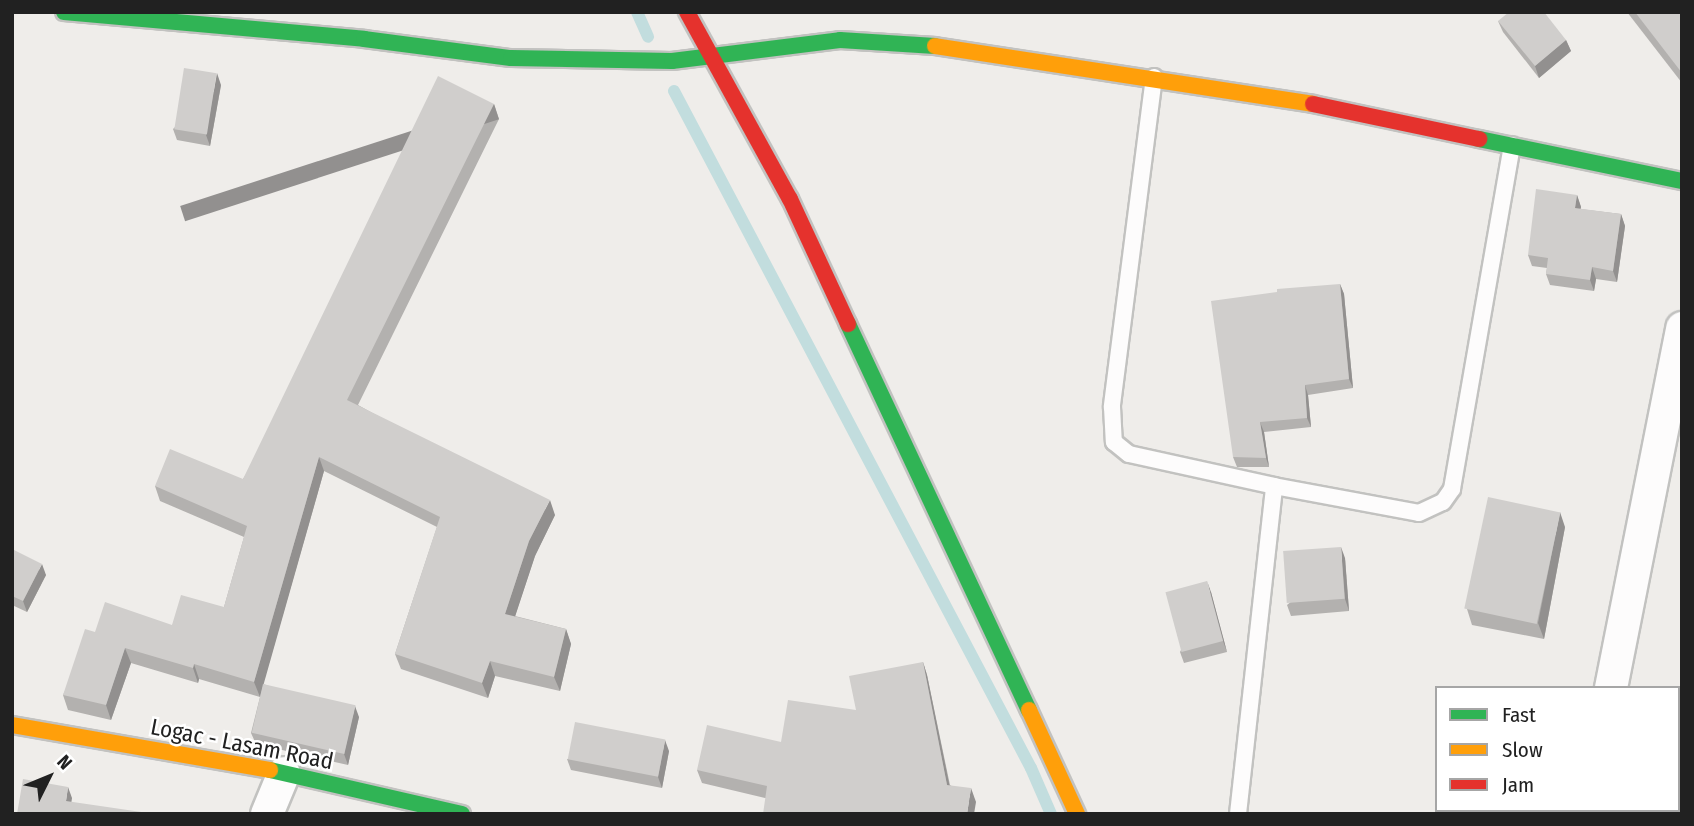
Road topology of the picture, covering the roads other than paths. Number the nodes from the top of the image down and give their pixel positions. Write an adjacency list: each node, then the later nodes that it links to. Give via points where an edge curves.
1 (64, 12): 3 (street, via 364,39 511,58 636,62)
2 (687, 12): 3 (street)
3 (715, 57): 4 (street, via 840,40 950,47); 14 (street, via 790,199)
4 (1154, 77): 5 (street, via 1267,94); 8 (lane, via 1112,407 1114,442 1129,454)
5 (1512, 145): 6 (street); 8 (lane, via 1448,495 1419,513)
6 (1682, 181)
7 (1682, 328): 9 (street)
8 (1274, 486): 15 (lane)
9 (1611, 686)
10 (12, 725): 11 (street, Logac - Lasam Road)
11 (284, 773): 12 (street); 13 (street, Logac - Lasam Road)
12 (267, 814)
13 (462, 814)
14 (1077, 814)
15 (1238, 814)

